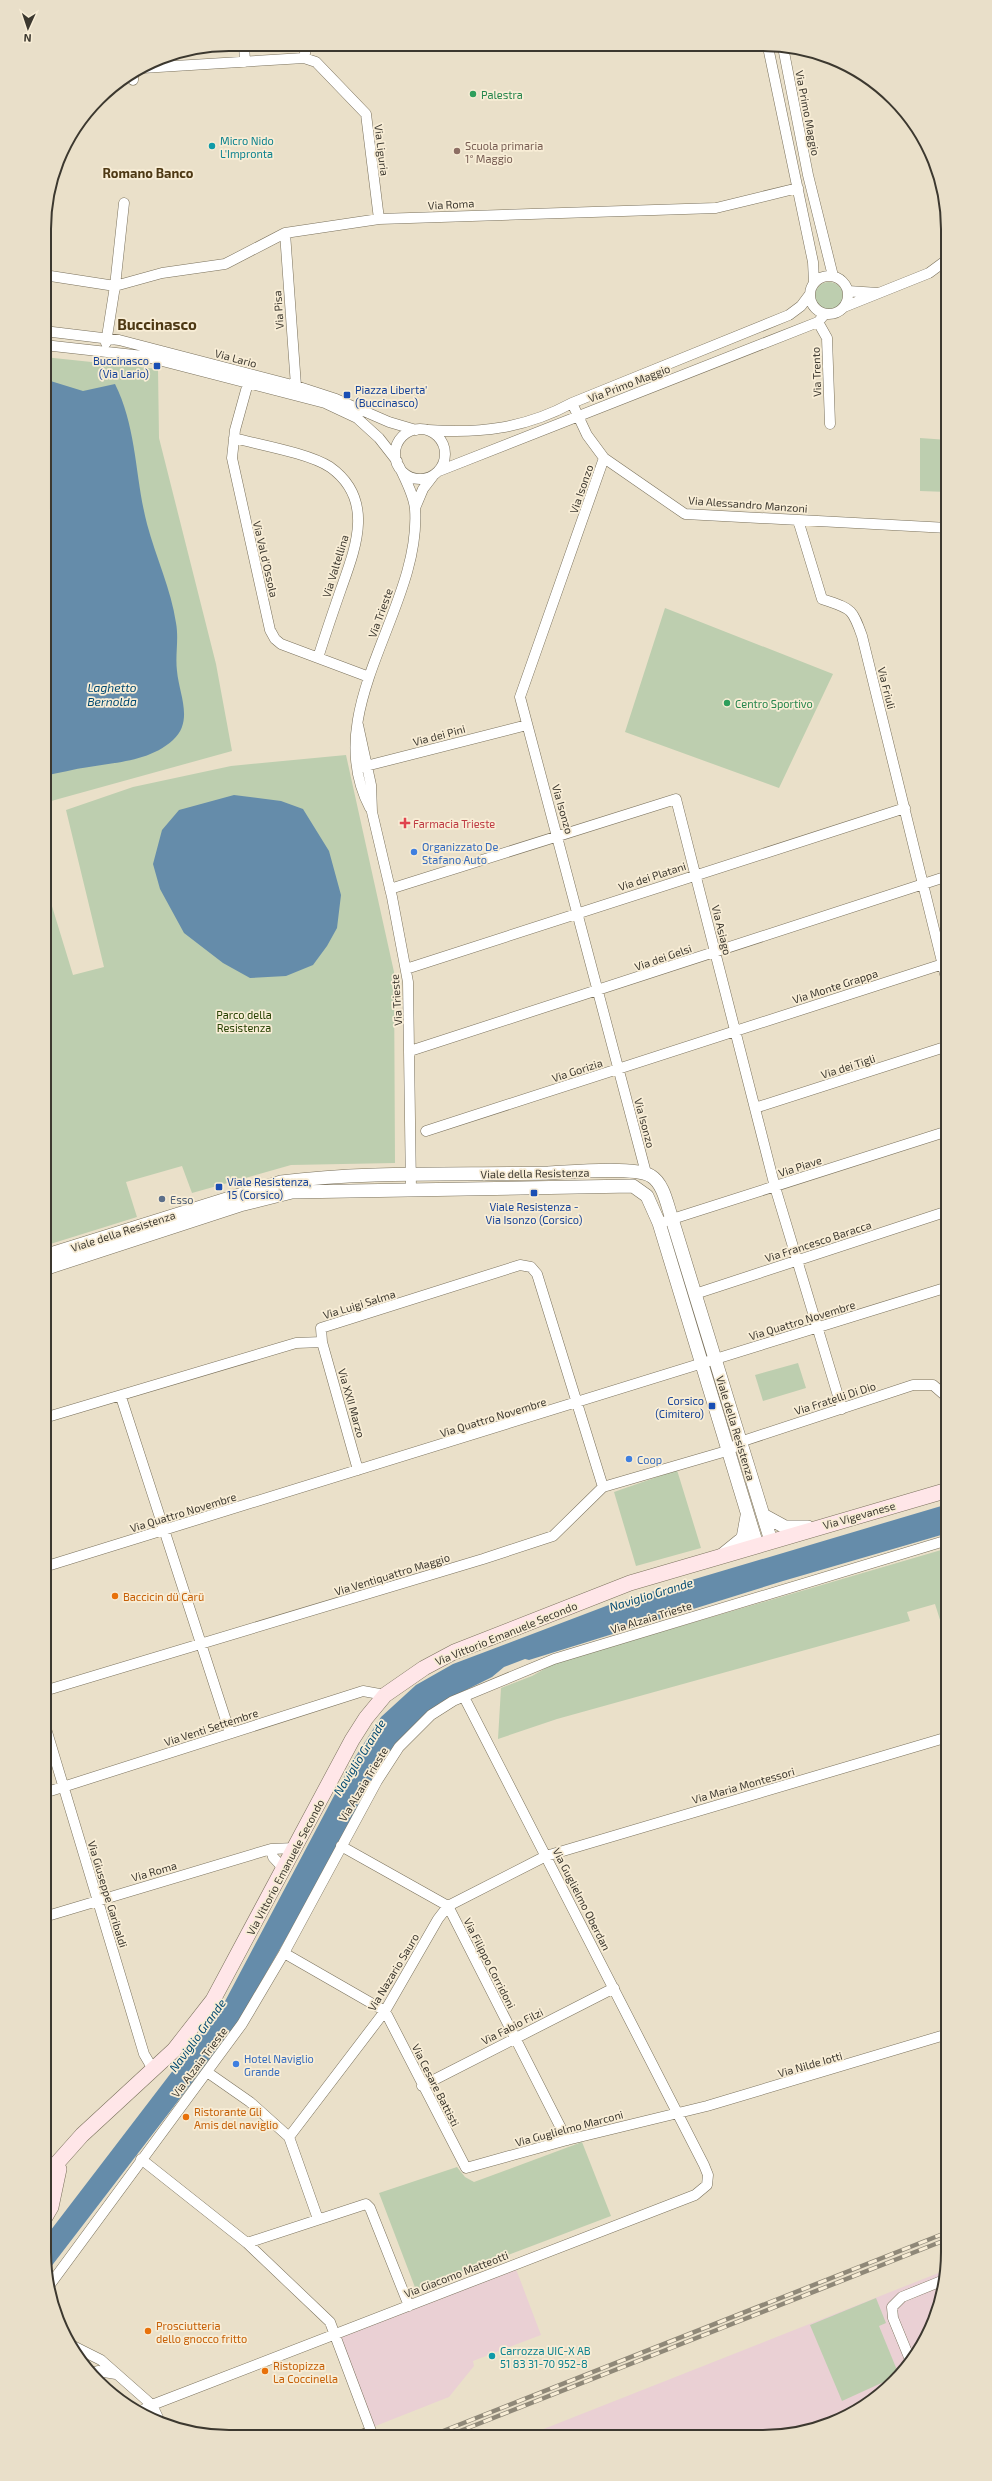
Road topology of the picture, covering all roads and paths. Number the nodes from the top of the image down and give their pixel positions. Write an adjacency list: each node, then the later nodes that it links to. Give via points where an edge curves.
1 (245, 51): 6 (street)
2 (306, 51): 5 (street)
3 (769, 51): 8 (street)
4 (784, 53): 14 (street, Via Primo Maggio, via 808,175)
5 (304, 58): 6 (street); 10 (street, Via Liguria, via 316,62 366,114)
6 (246, 62): 7 (street)
7 (155, 67)
8 (798, 188): 10 (street, Via Roma, via 716,208); 15 (street, via 814,262)
9 (124, 203): 16 (street)
10 (379, 219): 11 (street, Via Roma)
11 (285, 233): 16 (street, Via Roma, via 225,264 162,273); 28 (street, Via Pisa)
12 (941, 265): 18 (street, via 929,273)
13 (51, 276): 16 (street)
14 (833, 276): 15 (street, via 826,276); 17 (street, via 842,281)
15 (814, 282): 19 (street)
16 (115, 286): 24 (street)
17 (848, 290): 18 (street); 20 (street)
18 (881, 293): 20 (street)
19 (810, 294): 21 (street, via 812,304); 29 (street, Via Primo Maggio, via 790,315)
20 (844, 307): 21 (street, via 836,313)
21 (825, 314): 22 (street, Via Primo Maggio)
22 (818, 322): 30 (street, Via Primo Maggio); 31 (street, Via Trento, via 827,338)
23 (51, 333): 24 (street, Via Lario)
24 (106, 338): 26 (street); 28 (street, Via Lario)
25 (51, 346): 26 (street, Via Lario)
26 (105, 351): 27 (street, Via Lario, via 158,360)
27 (248, 382): 34 (street, Via Val d'Ossola); 36 (street, Via Lario, via 325,403 349,413 379,438)
28 (296, 386): 32 (street, Via Lario)
29 (572, 403): 30 (street, Via Alessandro Manzoni); 33 (street, Via Primo Maggio, via 544,417 517,425 472,431)
30 (577, 416): 35 (street, Via Alessandro Manzoni); 37 (street, Via Primo Maggio)
31 (830, 424)
32 (416, 430): 33 (street); 36 (street, via 405,434 398,443)
33 (428, 430): 37 (street, via 438,437 444,447 445,456)
34 (234, 438): 41 (street, Via Val d'Ossola, via 234,475 270,630 281,644); 41 (street, Via Valtellina, via 313,460 329,467 340,476 351,492 357,509 357,542)
35 (604, 458): 39 (street, Via Alessandro Manzoni, via 685,514); 43 (street, Via Isonzo, via 520,697)
36 (398, 464): 37 (street, via 407,475 418,479); 38 (street, Via Trieste)
37 (437, 472): 38 (street, Via Trieste, via 425,485)
38 (415, 508): 42 (street, Via Trieste, via 411,554)
39 (798, 520): 40 (street, Via Alessandro Manzoni); 45 (street, Via Friuli, via 822,599 847,608 854,614)
40 (941, 528)
41 (318, 658): 42 (street, Via Val d'Ossola)
42 (369, 677): 44 (street, Via Trieste, via 358,725)
43 (527, 725): 44 (street, Via dei Pini); 46 (street, Via Isonzo)
44 (362, 767): 50 (street, Via Trieste, via 363,792 372,812)
45 (905, 808): 47 (street, Via dei Platani); 49 (street, Via Friuli)
46 (558, 835): 47 (street, Via Asiago, via 676,799); 50 (street); 51 (street, Via Isonzo)
47 (696, 874): 51 (street, Via dei Platani); 52 (street, Via Asiago)
48 (941, 878): 49 (street, Via dei Gelsi)
49 (923, 884): 52 (street, Via dei Gelsi); 53 (street, Via Friuli)
50 (390, 889): 55 (street, Via Trieste)
51 (578, 913): 55 (street, Via dei Platani); 56 (street, Via Isonzo)
52 (715, 952): 56 (street, Via dei Gelsi); 57 (street, Via Asiago)
53 (941, 960)
54 (941, 964): 57 (street, Via Monte Grappa)
55 (406, 969): 59 (street, Via Trieste)
56 (598, 991): 59 (street, Via dei Gelsi); 60 (street, Via Isonzo)
57 (736, 1032): 60 (street, Via Gorizia); 61 (street, Via Asiago)
58 (941, 1048): 61 (street, Via dei Tigli)
59 (410, 1050): 65 (street, Via Trieste)
60 (619, 1070): 62 (street, Via Gorizia); 64 (street, Via Isonzo)
61 (755, 1108): 66 (street, Via Asiago)
62 (426, 1131)
63 (941, 1133): 66 (street, Via Piave)
64 (646, 1173): 65 (street, Viale della Resistenza); 69 (street, Viale della Resistenza, via 659,1184)
65 (411, 1176): 67 (street, Via Trieste); 71 (street, Viale della Resistenza, via 281,1182)
66 (775, 1187): 69 (street, Via Piave); 73 (street, Via Asiago)
67 (411, 1189): 70 (street, Viale della Resistenza, via 627,1185 639,1189 647,1196); 71 (street, Viale della Resistenza, via 292,1192)
68 (941, 1213): 73 (street, Via Francesco Baracca)
69 (672, 1219): 70 (street, Via Piave); 76 (street, Viale della Resistenza)
70 (659, 1223): 79 (street, Viale della Resistenza)
71 (158, 1226): 72 (street, Viale della Resistenza); 74 (street, Viale della Resistenza)
72 (51, 1254)
73 (798, 1260): 76 (street, Via Francesco Baracca); 77 (street, Via Asiago)
74 (51, 1266)
75 (941, 1289): 77 (street, Via Quattro Novembre)
76 (695, 1294): 79 (street, Viale della Resistenza)
77 (818, 1327): 79 (street, Via Quattro Novembre); 83 (street, Via Asiago)
78 (322, 1342): 81 (street, via 296,1343); 82 (street, Via Luigi Salma, via 321,1328 520,1265 531,1267 537,1274); 87 (street, Via XXII Marzo)
79 (709, 1362): 82 (street, Via Quattro Novembre); 85 (street, Viale della Resistenza); 86 (street, Viale della Resistenza)
80 (941, 1392): 83 (street, Via Fratelli Di Dio, via 933,1386 923,1384)
81 (121, 1397): 84 (street); 93 (street)
82 (576, 1404): 87 (street, Via Quattro Novembre); 88 (street, Via Luigi Salma)
83 (842, 1409): 85 (street, Via Fratelli Di Dio)
84 (51, 1416)
85 (740, 1442): 86 (street, Via Fratelli Di Dio); 91 (street, Viale della Resistenza)
86 (730, 1450): 88 (street, Via Ventiquattro Maggio); 90 (street, Viale della Resistenza)
87 (358, 1470): 93 (street, Via Quattro Novembre)
88 (603, 1487): 98 (street, Via Ventiquattro Maggio, via 553,1536)
89 (941, 1492): 92 (main road, Via Vigevanese)
90 (747, 1510): 95 (street, Viale della Resistenza); 96 (street, via 747,1525 742,1538)
91 (763, 1515): 92 (street, via 790,1528); 95 (street, Viale della Resistenza)
92 (821, 1526): 95 (main road, Via Vigevanese)
93 (165, 1530): 97 (street, Via Quattro Novembre); 98 (street)
94 (941, 1542): 101 (street, Via Alzaia Trieste, via 554,1659)
95 (764, 1543): 96 (main road, Via Vittorio Emanuele Secondo)
96 (722, 1555): 100 (main road, Via Vittorio Emanuele Secondo, via 630,1583 454,1652 424,1668)
97 (51, 1565)
98 (202, 1644): 99 (street, Via Ventiquattro Maggio); 102 (street)
99 (51, 1689)
100 (386, 1695): 102 (street, Via Venti Settembre, via 363,1691); 108 (main road, Via Vittorio Emanuele Secondo, via 366,1718 352,1740)
101 (464, 1697): 107 (street, Via Alzaia Trieste, via 431,1715 399,1747); 110 (street, Via Guglielmo Oberdan)
102 (230, 1733): 105 (street, Via Venti Settembre)
103 (941, 1739): 110 (street, Via Maria Montessori)
104 (51, 1746): 105 (street, Via Giuseppe Garibaldi)
105 (63, 1787): 106 (street, Via Venti Settembre); 112 (street, Via Giuseppe Garibaldi)
106 (51, 1791)
107 (341, 1846): 113 (street); 115 (street, Via Alzaia Trieste)
108 (295, 1848): 109 (street, Via Roma); 111 (main road, Via Vittorio Emanuele Secondo)
109 (271, 1850): 111 (street, via 273,1857); 112 (street, Via Roma)
110 (546, 1856): 113 (street, Via Nazario Sauro); 116 (street, Via Guglielmo Oberdan)
111 (284, 1869): 120 (main road, Via Vittorio Emanuele Secondo, via 213,2000 190,2032)
112 (98, 1900): 114 (street, Via Roma); 120 (street, Via Giuseppe Garibaldi, via 144,2054)
113 (448, 1906): 117 (street, Via Nazario Sauro); 119 (street, Via Filippo Corridoni)
114 (51, 1915)
115 (284, 1953): 117 (street); 121 (street, Via Alzaia Trieste, via 242,2024)
116 (614, 1988): 119 (street, Via Fabio Filzi); 123 (street, Via Guglielmo Oberdan)
117 (385, 2012): 122 (street, Via Cesare Battisti); 124 (street, Via Nazario Sauro)
118 (941, 2036): 123 (street, Via Nilde Iotti)
119 (515, 2038): 122 (street, Via Fabio Filzi); 125 (street, Via Filippo Corridoni)
120 (154, 2071): 127 (main road, Via Vittorio Emanuele Secondo, via 99,2117)
121 (207, 2072): 124 (street, via 250,2102); 126 (street, Via Alzaia Trieste)
122 (422, 2086): 129 (street, Via Cesare Battisti)
123 (678, 2113): 125 (street, Via Guglielmo Marconi); 136 (street, Via Giacomo Matteotti, via 708,2175 707,2185 700,2193)
124 (289, 2136): 132 (street)
125 (567, 2140): 129 (street, Via Guglielmo Marconi)
126 (141, 2159): 133 (street); 134 (street, Via Alzaia Trieste)
127 (58, 2162): 128 (main road, Via Vittorio Emanuele Secondo); 130 (main road, Via Vittorio Emanuele Secondo); 131 (main road)
128 (51, 2166)
129 (466, 2168)
130 (51, 2174)
131 (51, 2202)
132 (318, 2219): 133 (street); 136 (street, via 366,2204 370,2208)
133 (247, 2243): 137 (street, via 330,2322)
134 (53, 2279)
135 (938, 2282): 139 (street, via 894,2302 892,2306 893,2318)
136 (409, 2306): 137 (street, Via Giacomo Matteotti)
137 (336, 2334): 142 (street, Via Giacomo Matteotti); 145 (street)
138 (80, 2350): 141 (street, via 101,2360)
139 (908, 2355)
140 (97, 2371): 141 (street)
141 (116, 2374): 142 (street)
142 (152, 2405): 143 (street, Via Giacomo Matteotti); 144 (street)
143 (145, 2409)
144 (156, 2414)
145 (371, 2430)

